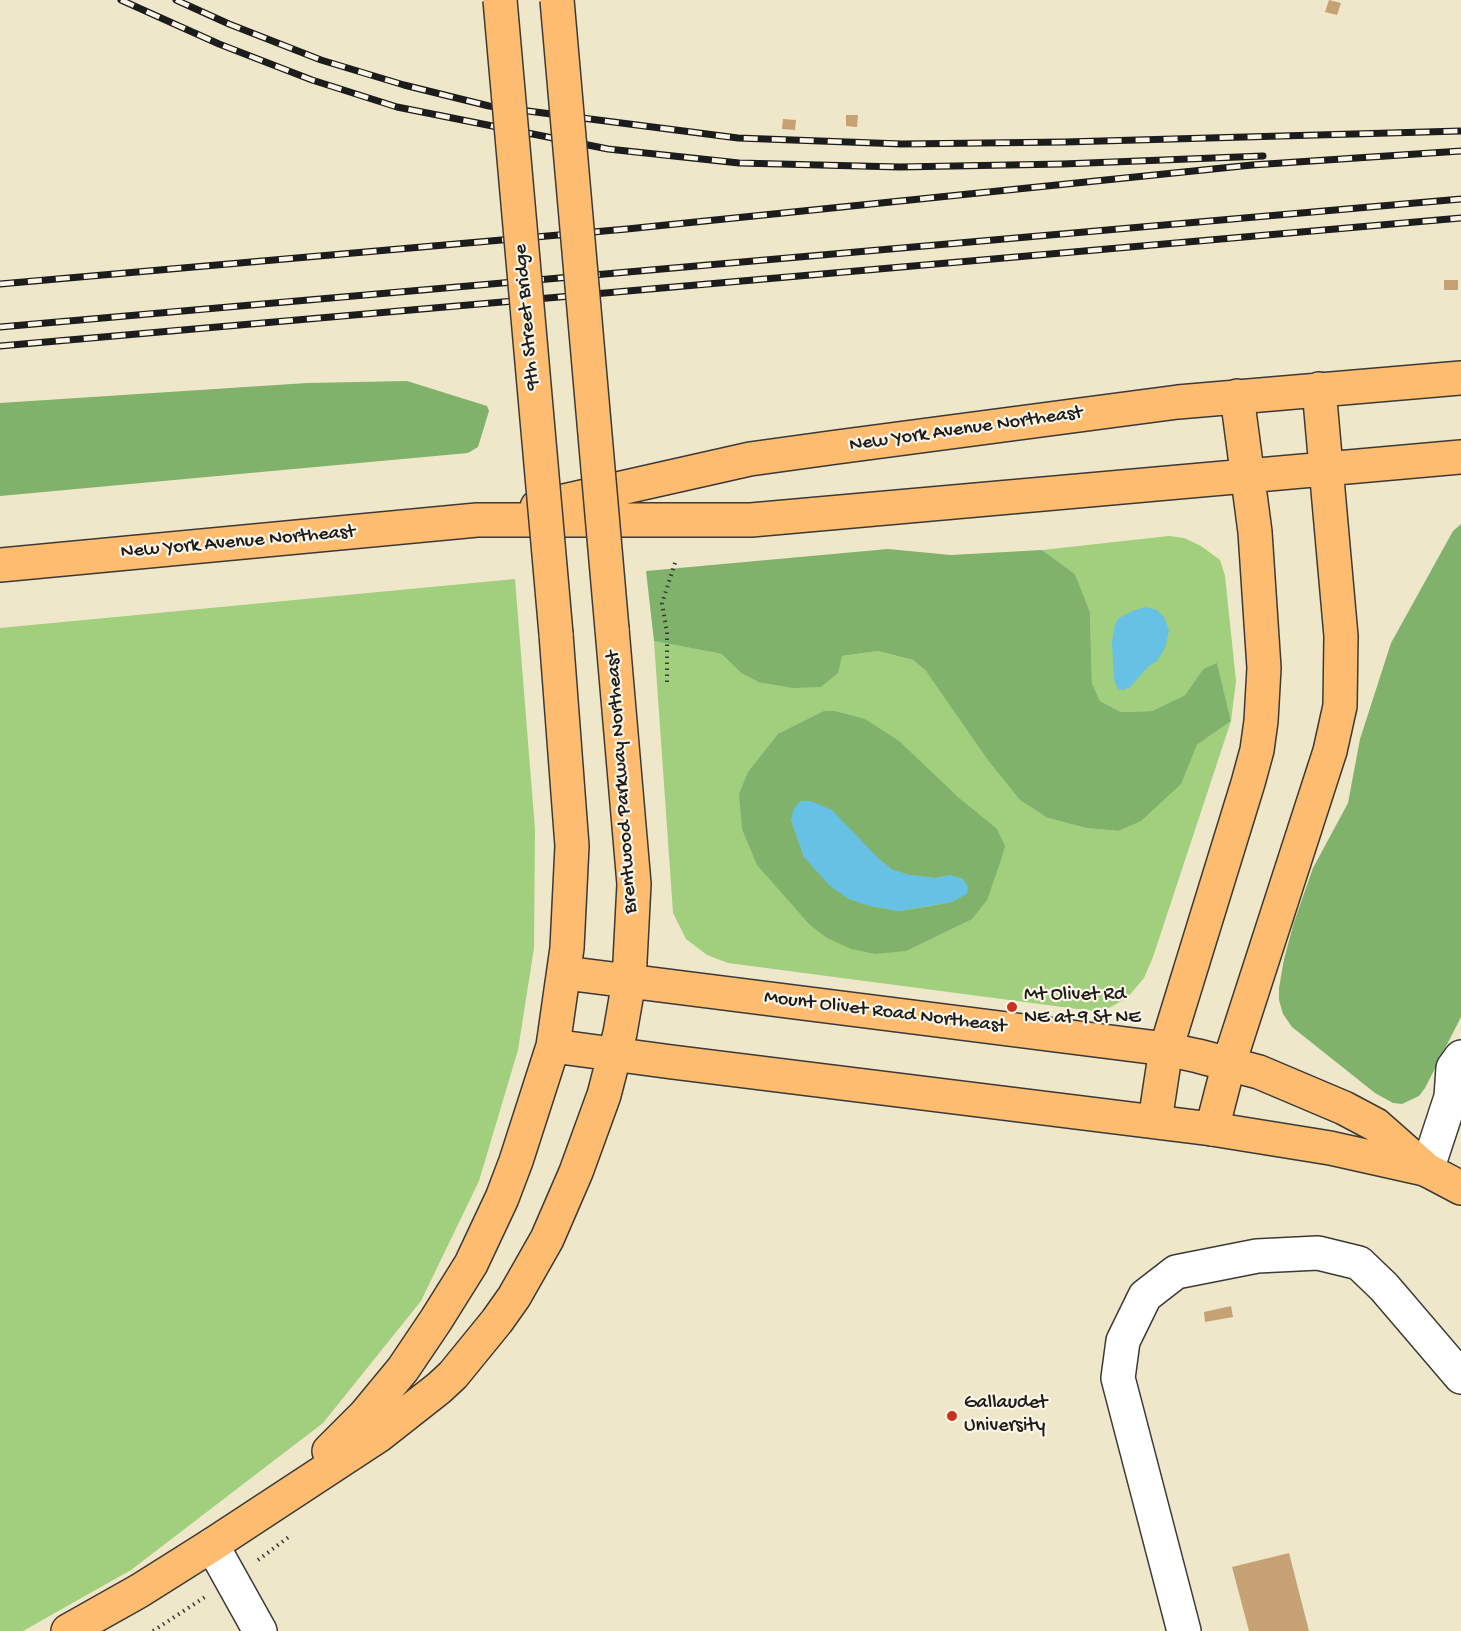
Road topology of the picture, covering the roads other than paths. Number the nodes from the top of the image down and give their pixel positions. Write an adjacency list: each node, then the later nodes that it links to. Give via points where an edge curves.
1 (500, 0): 11 (main road, 9th Street Bridge, bridge)
2 (557, 0): 13 (main road, Brentwood Parkway Northeast, bridge, via 634,884)
3 (1461, 378): 4 (main road, New York Avenue Northeast)
4 (1319, 389): 5 (main road, New York Avenue Northeast); 7 (main road)
5 (1237, 396): 8 (main road); 9 (main road, New York Avenue Northeast, via 750,459)
6 (1461, 457): 7 (main road, New York Avenue Northeast)
7 (1326, 469): 8 (main road, New York Avenue Northeast); 18 (main road, via 1341,636 1340,706 1330,751)
8 (1248, 476): 9 (main road, New York Avenue Northeast, via 751,520); 15 (main road, via 1263,648 1257,750)
9 (477, 520): 10 (main road, New York Avenue Northeast)
10 (0, 565)
11 (556, 634): 12 (main road, Brentwood Parkway Northeast, via 572,846)
12 (565, 973): 13 (main road, Mount Olivet Road Northeast); 14 (main road, Brentwood Parkway Northeast)
13 (629, 981): 15 (main road, Mount Olivet Road Northeast); 16 (main road, Brentwood Parkway Northeast)
14 (553, 1046): 16 (main road, Mount Olivet Road Northeast); 24 (main road, Brentwood Parkway Northeast, via 516,1161 471,1264 391,1383)
15 (1166, 1049): 18 (main road, Mount Olivet Road Northeast); 19 (main road)
16 (615, 1054): 19 (main road, Mount Olivet Road Northeast); 24 (main road, Brentwood Parkway Northeast, via 563,1206 530,1270 497,1321 439,1388 378,1436)
17 (1461, 1057): 21 (lane, via 1453,1068 1451,1097)
18 (1229, 1063): 20 (main road); 21 (main road, Mount Olivet Road Northeast, via 1304,1090 1376,1125)
19 (1155, 1121): 20 (main road, Mount Olivet Road Northeast)
20 (1212, 1129): 21 (main road, Mount Olivet Road Northeast, via 1330,1148)
21 (1427, 1170): 22 (main road, Mount Olivet Road Northeast)
22 (1461, 1188)
23 (1461, 1377): 28 (lane, via 1359,1263 1318,1253 1257,1256 1176,1272 1145,1296 1123,1341 1118,1378)
24 (290, 1492): 25 (main road, Brentwood Parkway Northeast)
25 (212, 1545): 26 (main road, Brentwood Parkway Northeast); 27 (lane)
26 (68, 1631)
27 (260, 1631)
28 (1184, 1631)

